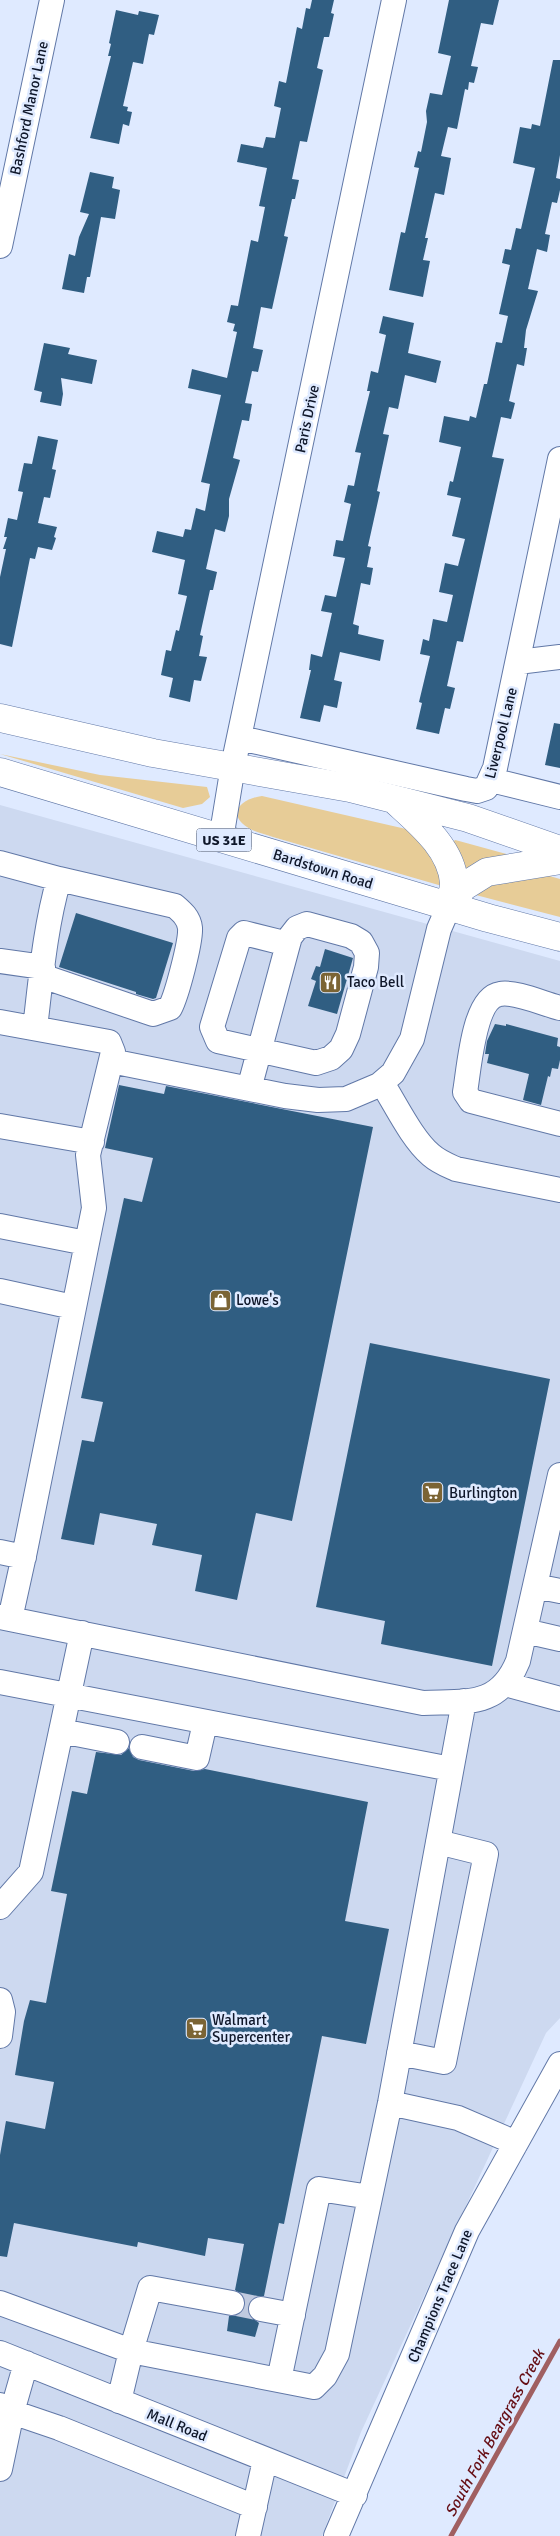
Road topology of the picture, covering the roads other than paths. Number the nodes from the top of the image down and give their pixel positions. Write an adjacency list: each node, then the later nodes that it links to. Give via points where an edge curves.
1 (52, 0): 3 (street, Bashford Manor Lane)
2 (394, 0): 9 (street, Paris Drive)
3 (0, 246)
4 (560, 459): 5 (street, Liverpool Lane)
5 (551, 543): 7 (street, Liverpool Lane)
6 (560, 657): 7 (street)
7 (518, 662): 12 (street, Liverpool Lane)
8 (0, 718): 10 (main road, via 153,753)
9 (240, 738): 10 (street, Paris Drive); 12 (street, Liverpool Lane, via 477,791 486,788)
10 (233, 766): 14 (main road); 15 (street, Paris Drive)
11 (0, 772): 15 (main road, Bardstown Road / US 31E)
12 (491, 780): 13 (street)
13 (560, 796)
14 (394, 799): 16 (main road, via 468,818); 20 (main road, via 432,835 451,867 454,885)
15 (221, 839): 20 (main road, Bardstown Road / US 31E)
16 (560, 850)
17 (560, 860): 20 (main road, via 487,872 463,887)
18 (0, 863): 19 (street)
19 (60, 879): 24 (street, via 51,905); 24 (street, via 175,906 186,915 190,928 176,997 170,1008 153,1014)
20 (449, 906): 21 (main road, Bardstown Road / US 31E); 30 (street, via 439,928 412,1039 393,1073)
21 (560, 937)
22 (288, 944): 28 (street); 28 (street, via 244,933 239,938 212,1027 218,1041); 28 (street, via 297,928 307,924 351,936 361,942 367,953 366,967 348,1034 341,1049 331,1058 316,1062)
23 (0, 962): 24 (street)
24 (42, 972): 27 (street)
25 (560, 1008): 32 (street, via 508,993 497,994 490,999 482,1008 476,1030 466,1092 471,1101)
26 (0, 1022): 27 (street)
27 (35, 1028): 29 (street, via 109,1042 113,1052)
28 (259, 1051): 31 (street)
29 (111, 1061): 31 (street); 34 (street)
30 (382, 1083): 31 (street, via 346,1099 318,1100); 35 (street, via 430,1155 441,1162)
31 (249, 1088)
32 (560, 1124)
33 (0, 1126): 34 (street)
34 (92, 1142): 37 (street, via 88,1156 94,1208)
35 (560, 1190)
36 (0, 1226): 37 (street)
37 (86, 1243): 39 (street)
38 (0, 1291): 39 (street)
39 (73, 1307): 43 (street)
40 (559, 1484): 41 (street)
41 (553, 1540): 44 (street)
42 (0, 1552): 43 (street)
43 (24, 1557): 46 (street)
44 (535, 1586): 45 (street); 47 (street)
45 (560, 1591)
46 (5, 1618): 48 (street)
47 (525, 1631): 49 (street); 51 (street, via 518,1661)
48 (82, 1633): 52 (street); 54 (street, via 423,1703)
49 (560, 1639)
50 (0, 1682): 52 (street)
51 (505, 1684): 53 (street); 54 (street, via 481,1700)
52 (69, 1697): 55 (street); 56 (street)
53 (560, 1699)
54 (464, 1701): 59 (street)
55 (206, 1723): 58 (street, via 197,1758); 59 (street)
56 (61, 1731): 57 (street); 61 (street, via 31,1872)
57 (117, 1742)
58 (142, 1747)
59 (451, 1769): 60 (street)
60 (438, 1842): 64 (street); 64 (street, via 486,1854 444,2062)
61 (0, 1907)
62 (0, 2000): 63 (street, via 3,2012)
63 (0, 2036)
64 (399, 2053): 66 (street)
65 (560, 2064): 67 (street, Champions Trace Lane)
66 (390, 2103): 67 (street, via 458,2118); 68 (street)
67 (516, 2142): 81 (street, Champions Trace Lane, via 467,2231)
68 (370, 2197): 72 (street, via 320,2189); 76 (street, via 337,2354 325,2376 314,2387)
69 (0, 2303): 73 (street)
70 (232, 2303): 73 (street, via 150,2288)
71 (262, 2308): 72 (street)
72 (293, 2315): 76 (street)
73 (132, 2351): 76 (street); 77 (street)
74 (0, 2353): 75 (street, Mall Road)
75 (26, 2363): 77 (street, Mall Road); 78 (street)
76 (279, 2380)
77 (119, 2401): 79 (street, Mall Road)
78 (6, 2408): 80 (street); 82 (street)
79 (265, 2460): 81 (street, Mall Road); 82 (street)
80 (0, 2469)
81 (355, 2495): 84 (street, Champions Trace Lane)
82 (255, 2507): 83 (street)
83 (248, 2536)
84 (336, 2536)

